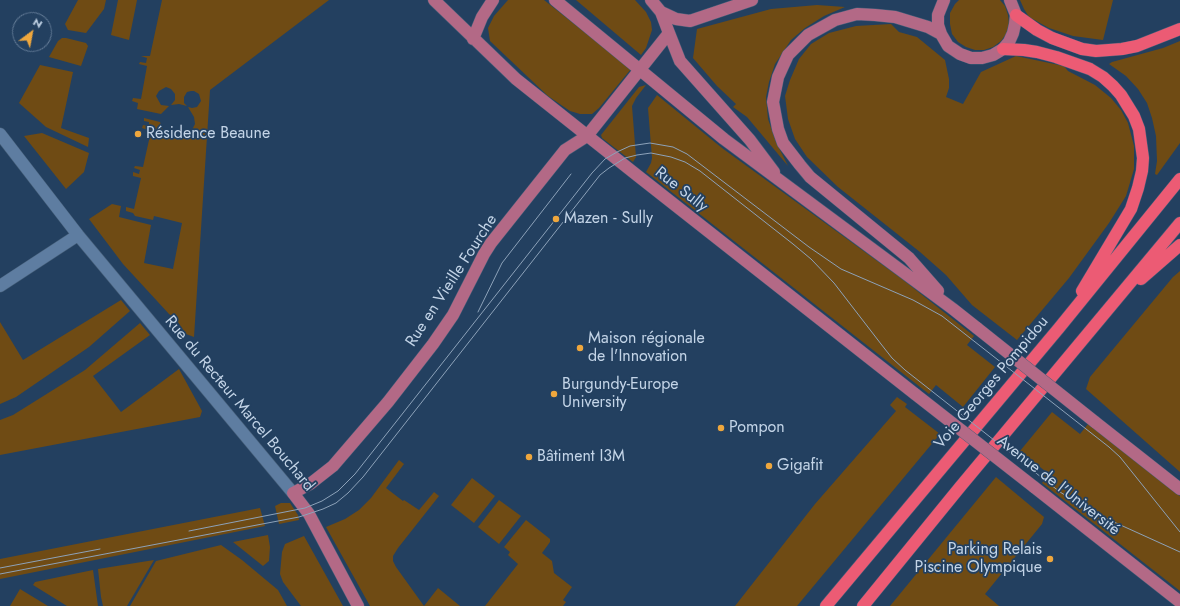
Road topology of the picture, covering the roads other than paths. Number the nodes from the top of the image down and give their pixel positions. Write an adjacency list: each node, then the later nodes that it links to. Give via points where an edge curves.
1 (434, 0): 13 (main road, Rue Sully)
2 (493, 0): 13 (main road, via 482,17)
3 (555, 0): 15 (main road)
4 (651, 0): 8 (main road)
5 (752, 0): 8 (main road, via 690,21 676,19)
6 (944, 0): 12 (main road, via 938,15)
7 (1010, 0): 9 (main road)
8 (660, 12): 11 (main road)
9 (1016, 15): 10 (highway, via 1052,38 1082,49 1096,51 1137,46); 14 (main road, via 1013,34)
10 (1180, 29)
11 (669, 33): 15 (main road, Rue en Vieille Fourche); 19 (main road, via 680,61 750,140)
12 (941, 34): 14 (main road, via 948,46 971,58 988,57); 25 (main road, via 928,27 895,17 857,14 835,20 808,35 788,55 778,77 773,102 783,143 810,177 909,258)
13 (473, 39): 17 (main road, Rue Sully, via 516,79)
14 (1003, 49): 26 (highway, via 1038,52 1090,69 1121,95 1139,129 1142,171 1131,209)
15 (640, 70): 17 (main road, Rue en Vieille Fourche); 19 (main road, via 724,139)
16 (0, 134): 21 (street, Rue du Recteur Marcel Bouchard)
17 (587, 136): 27 (main road, Rue Sully); 29 (main road, Rue en Vieille Fourche, via 565,150 491,243 453,316 388,402 333,466 310,484)
18 (1180, 179): 26 (highway, Voie Georges Pompidou)
19 (782, 182): 25 (main road)
20 (1180, 223): 24 (highway)
21 (78, 234): 23 (street); 29 (street, Rue du Recteur Marcel Bouchard)
22 (1180, 245): 24 (highway)
23 (0, 286)
24 (1115, 302): 33 (highway)
25 (953, 309): 28 (main road, bridge)
26 (1059, 328): 32 (highway, Voie Georges Pompidou)
27 (915, 394): 30 (main road, Avenue de l'Université, bridge)
28 (1180, 489)
29 (293, 493): 31 (main road, Rue du Recteur Marcel Bouchard, via 305,508)
30 (1180, 602)
31 (358, 606)
32 (826, 606)
33 (863, 606)

